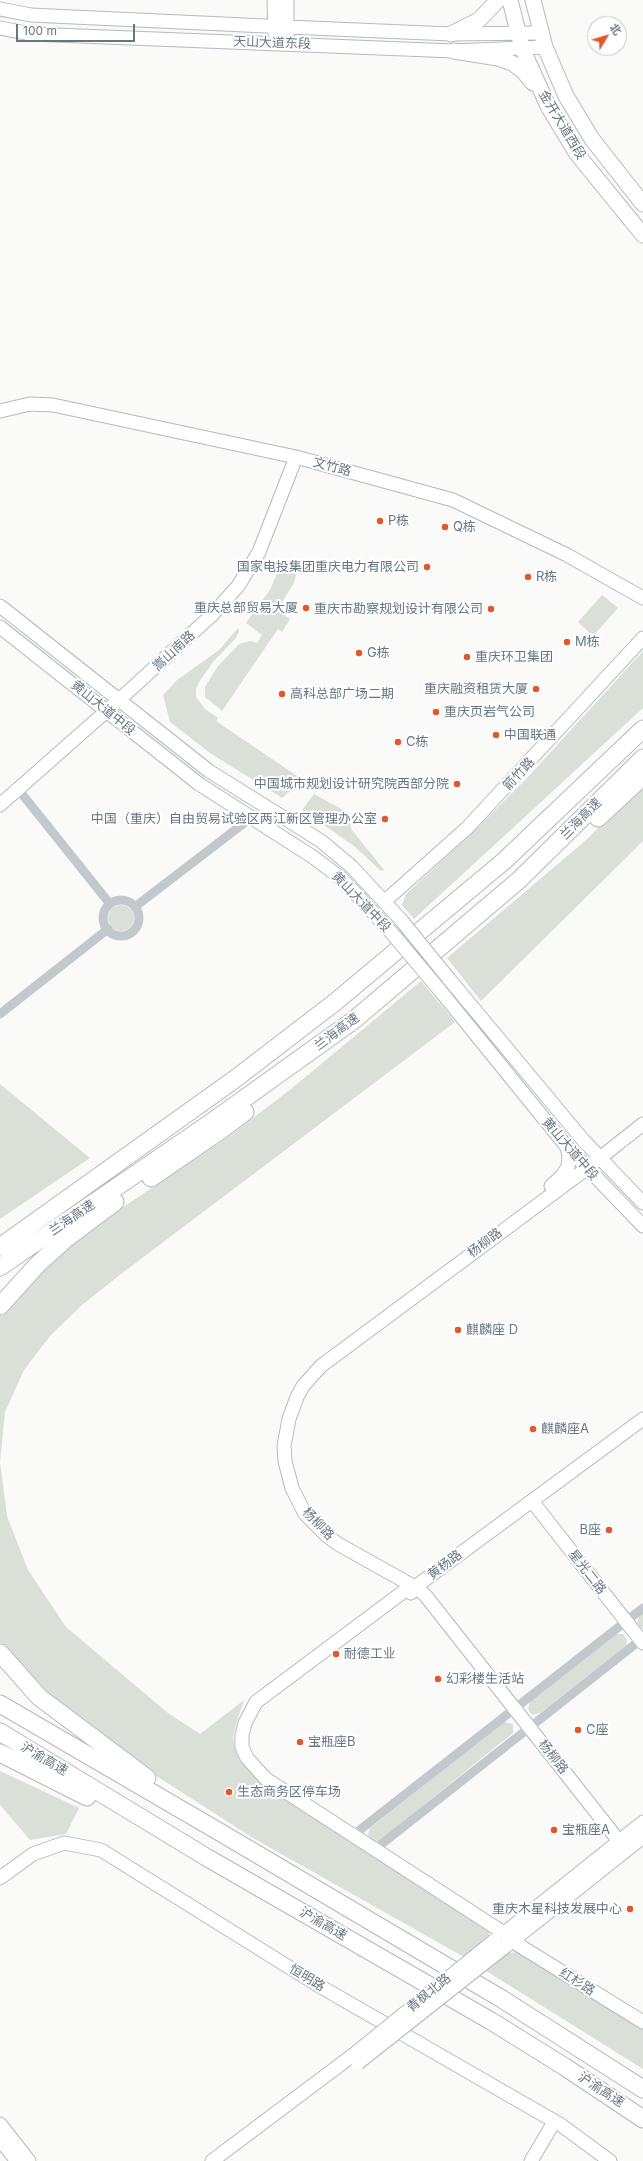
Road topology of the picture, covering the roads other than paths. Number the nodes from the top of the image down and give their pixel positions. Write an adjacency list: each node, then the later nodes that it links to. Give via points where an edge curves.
1 (274, 0): 7 (street)
2 (287, 0): 7 (street)
3 (498, 0): 11 (main road, via 479,20)
4 (510, 0): 10 (main road, 金开大道西段)
5 (533, 0): 9 (main road, 金开大道西段)
6 (0, 9): 7 (street, 天山大道东段, via 31,15)
7 (281, 27): 11 (street, 天山大道东段); 12 (street)
8 (0, 28): 12 (street, 天山大道东段, via 32,34)
9 (540, 32): 10 (street, 天山大道东段); 13 (main road, 金开大道西段)
10 (518, 33): 11 (street, 天山大道东段); 14 (main road, 金开大道西段)
11 (451, 34)
12 (281, 44): 15 (street, 天山大道东段)
13 (545, 47): 14 (street, 天山大道东段); 17 (main road, 金开大道西段, via 566,96 592,139)
14 (522, 48): 15 (street, 天山大道东段); 16 (main road, 金开大道西段)
15 (454, 52): 16 (main road, via 498,58 512,63 532,82)
16 (548, 106): 18 (main road, 金开大道西段, via 577,154)
17 (643, 204)
18 (643, 235)
19 (0, 411): 20 (street, 文竹路, via 30,404 53,405)
20 (296, 457): 21 (street, 文竹路, via 454,500 567,555); 25 (street, 嵩山南路, via 259,552 238,586 212,615)
21 (643, 598)
22 (0, 606): 25 (street, 黄山大道中段)
23 (0, 627): 26 (street, 黄山大道中段)
24 (643, 638): 34 (street, 箭竹路, via 467,828)
25 (120, 700): 26 (street, 嵩山南路); 34 (street, 黄山大道中段, via 209,771 321,842 352,867)
26 (108, 711): 30 (street, 嵩山南路); 32 (street, 黄山大道中段, via 199,784)
27 (643, 729): 42 (highway, 兰海高速, via 504,861 340,998)
28 (643, 758): 33 (highway, 兰海高速)
29 (643, 776): 33 (highway, via 578,837)
30 (18, 789): 31 (street, 嵩山南路); 35 (street)
31 (0, 805)
32 (252, 818): 36 (street); 44 (street, 黄山大道中段, bridge, via 342,879 438,988)
33 (519, 880): 39 (highway, 兰海高速)
34 (385, 901): 43 (street, 黄山大道中段, bridge)
35 (110, 904): 36 (street, via 126,900); 37 (street, via 103,918)
36 (136, 906): 37 (street, via 140,918 135,930 130,934 118,935)
37 (108, 929): 38 (street)
38 (0, 1014)
39 (354, 1020): 51 (highway, 兰海高速, via 213,1121); 52 (highway, via 283,1082 221,1130 67,1238 37,1264)
40 (643, 1120): 43 (street, via 603,1145 594,1146)
41 (643, 1124): 45 (street, 杨柳路)
42 (152, 1140): 49 (highway); 50 (highway)
43 (583, 1140): 45 (street, 黄山大道中段)
44 (567, 1147): 46 (street, 黄山大道中段); 55 (street, 杨柳路, via 568,1167 557,1182 328,1353 299,1383 283,1417 278,1445 281,1475 292,1505 301,1518 322,1540)
45 (600, 1159): 46 (street, 杨柳路); 47 (street, 黄山大道中段)
46 (586, 1169): 48 (street, 黄山大道中段); 55 (street, 杨柳路, via 321,1366 303,1386 292,1407 285,1432 285,1460 292,1488 306,1514 326,1536)
47 (643, 1203)
48 (643, 1226)
49 (0, 1233)
50 (0, 1247)
51 (0, 1267)
52 (0, 1306)
53 (643, 1419): 54 (street, 黄杨路)
54 (532, 1501): 55 (street, 黄杨路); 57 (street, 星光二路)
55 (411, 1589): 61 (street, 杨柳路, via 432,1603); 62 (street, 黄杨路)
56 (643, 1608): 57 (street)
57 (626, 1621): 58 (street, 星光二路); 61 (street)
58 (642, 1640): 63 (street)
59 (0, 1653): 67 (highway, via 39,1697)
60 (0, 1704): 67 (highway, 沪渝高速)
61 (512, 1710): 63 (street, 杨柳路); 68 (street)
62 (249, 1713): 68 (street, 红杉路, via 242,1735 242,1747 255,1769)
63 (527, 1730): 70 (street, 杨柳路); 71 (street)
64 (0, 1732): 72 (highway, 沪渝高速)
65 (0, 1753): 72 (highway)
66 (643, 1822): 70 (street, 青枫北路)
67 (223, 1834): 77 (highway, 沪渝高速, via 502,1999)
68 (352, 1836): 71 (street, 红杉路)
69 (643, 1836): 70 (street, 青枫北路)
70 (620, 1847): 74 (street, 青枫北路)
71 (374, 1850): 74 (street, 红杉路)
72 (206, 1857): 79 (highway, 沪渝高速, via 491,2021)
73 (0, 1878): 81 (street, 恒明路, via 33,1854 64,1843 101,1850 316,1984)
74 (504, 1940): 75 (street, 红杉路); 76 (street, 青枫北路, bridge)
75 (643, 2022)
76 (355, 2059): 85 (street, 青枫北路); 86 (street, 青枫北路)
77 (643, 2090)
78 (0, 2114): 82 (street)
79 (643, 2119)
80 (0, 2124): 82 (street)
81 (558, 2124): 87 (street); 88 (street); 89 (street, 恒明路)
82 (6, 2144): 83 (street); 84 (street)
83 (17, 2161)
84 (29, 2161)
85 (212, 2161)
86 (227, 2161)
87 (531, 2161)
88 (540, 2161)
89 (610, 2161)

